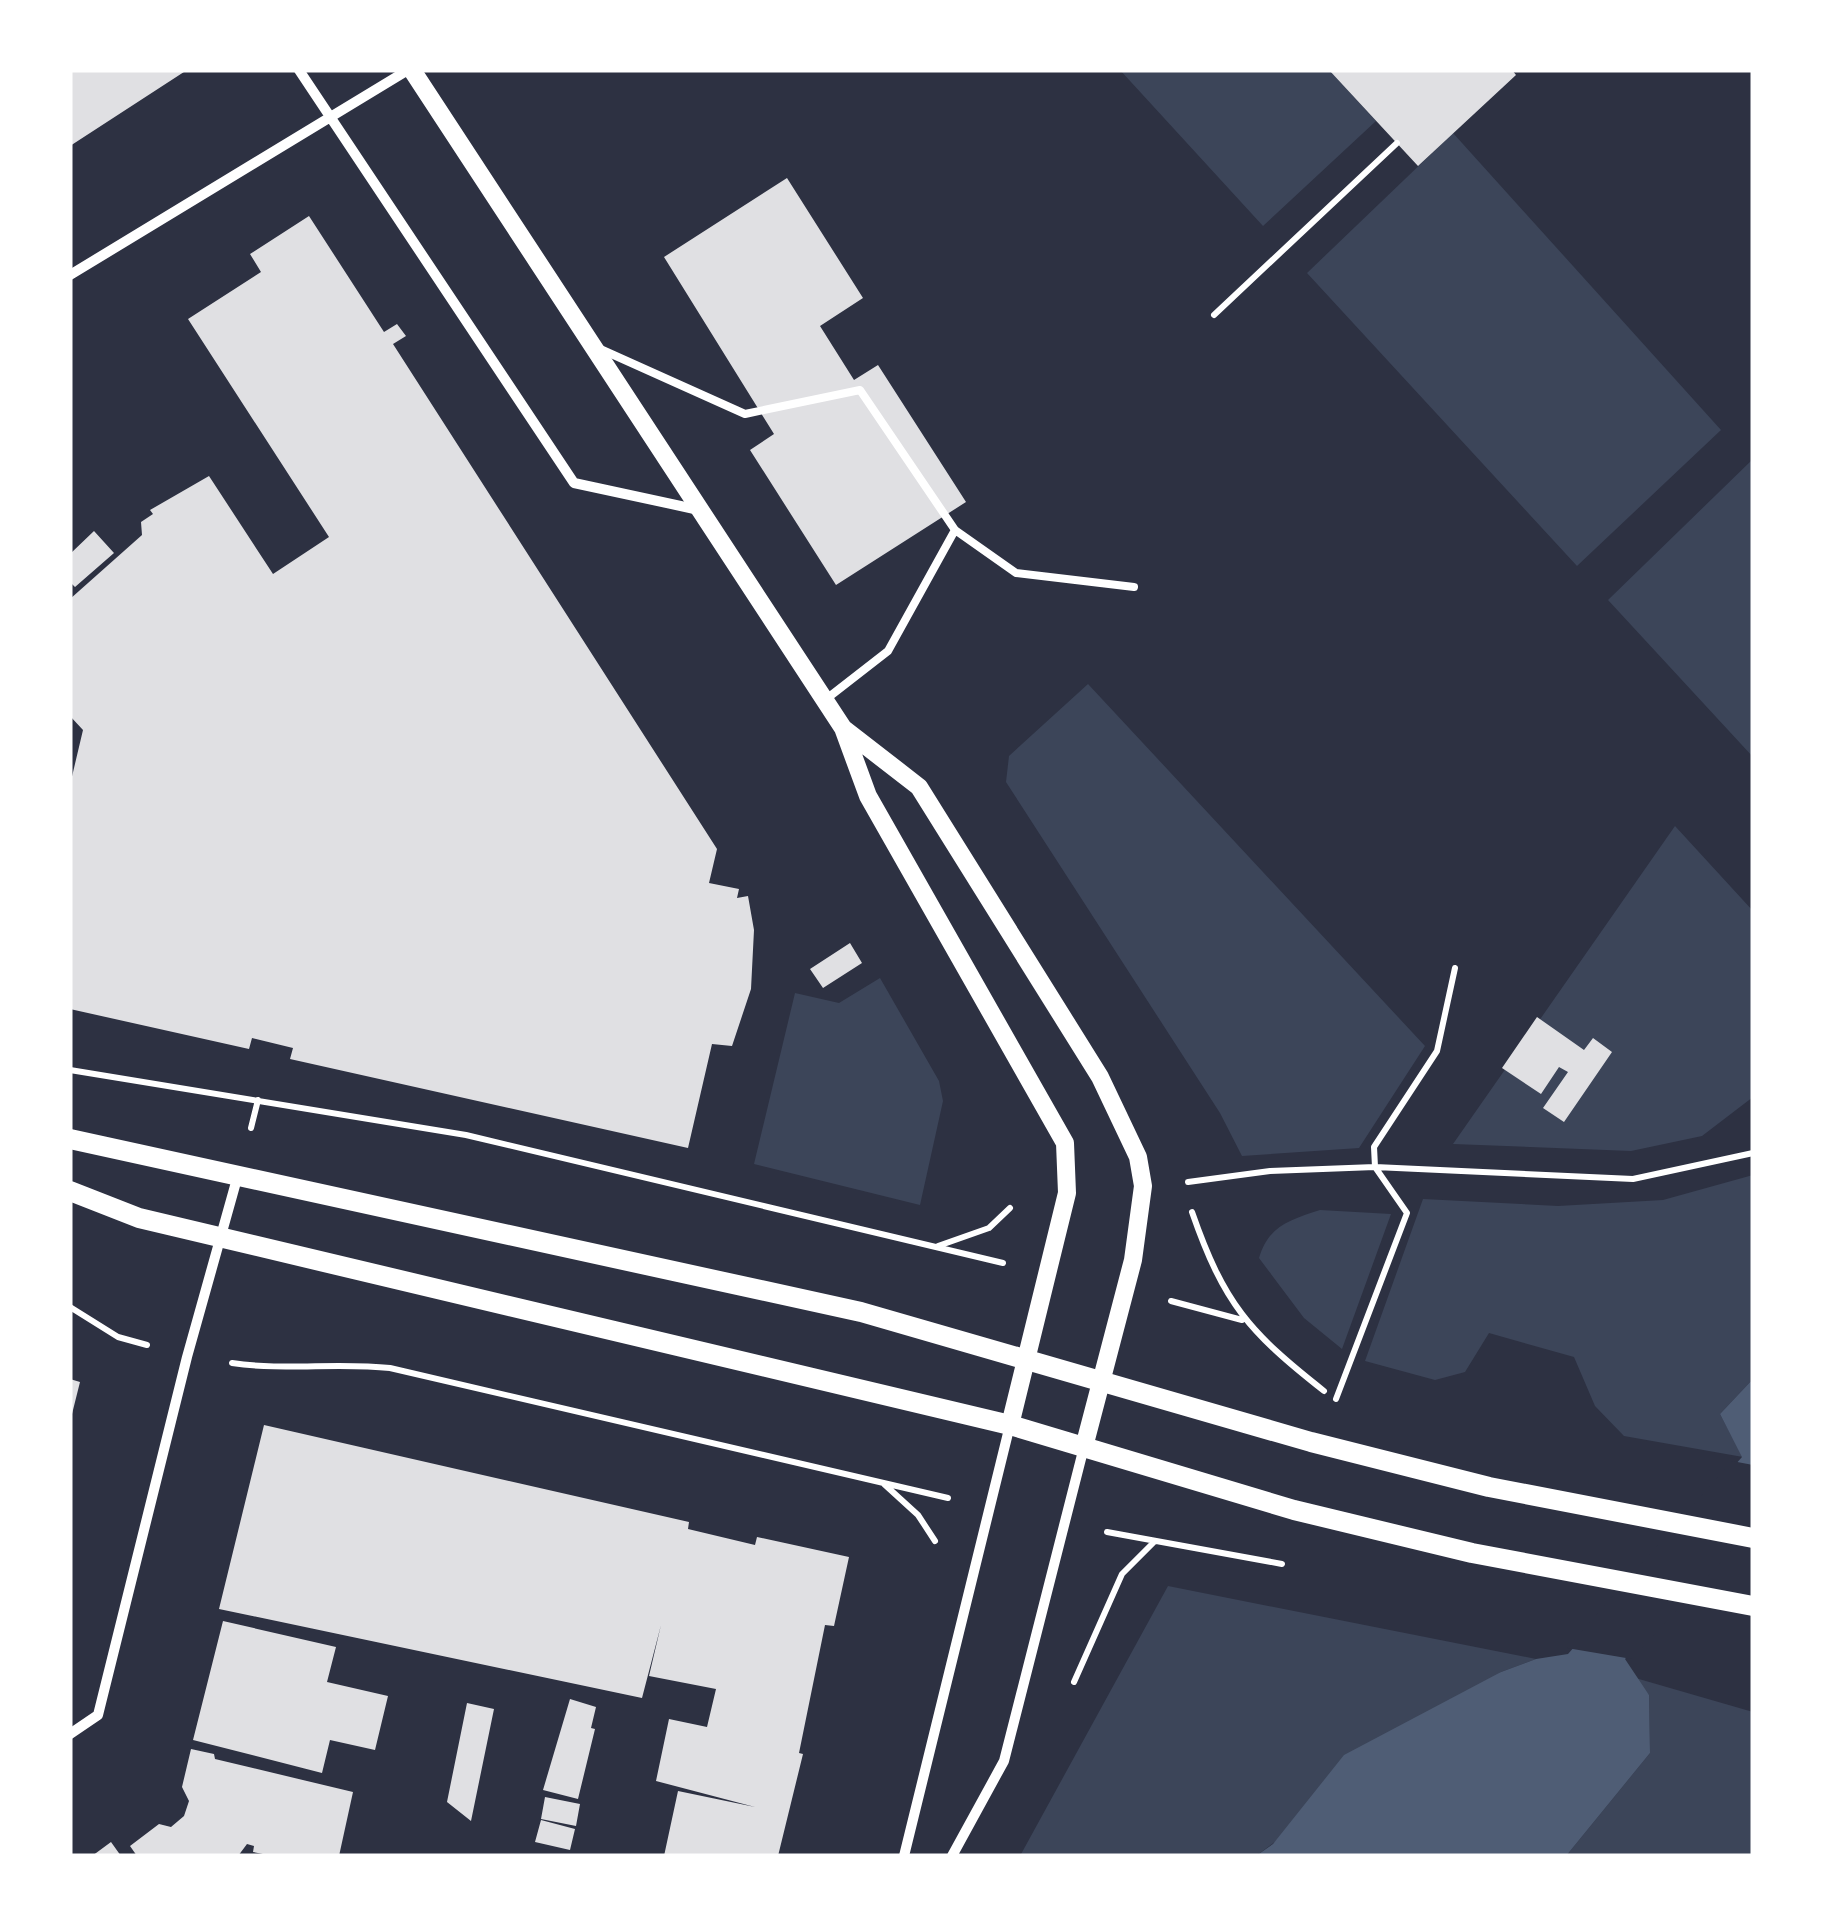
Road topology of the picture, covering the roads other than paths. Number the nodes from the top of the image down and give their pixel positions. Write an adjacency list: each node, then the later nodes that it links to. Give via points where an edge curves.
1 (299, 70): 3 (street)
2 (410, 70): 3 (street); 5 (street)
3 (330, 114): 4 (street); 6 (street, via 574,482)
4 (70, 275)
5 (592, 345): 6 (street); 7 (lane, via 745,414 860,390)
6 (699, 510): 9 (street)
7 (955, 530): 8 (lane, via 1016,573); 9 (lane, via 888,650)
8 (1134, 587)
9 (825, 700): 10 (street)
10 (842, 728): 15 (street, via 868,796 1066,1143 1067,1193); 16 (street, via 919,787 1128,1128 1143,1186 1130,1276)
11 (70, 1139): 12 (main road)
12 (238, 1174): 14 (street); 15 (main road, via 861,1312)
13 (70, 1190): 14 (main road, via 139,1218)
14 (221, 1238): 17 (main road); 21 (street, via 98,1714)
15 (1027, 1356): 16 (main road); 17 (street)
16 (1104, 1379): 18 (street); 19 (main road, via 1454,1478)
17 (1010, 1425): 18 (main road); 22 (street)
18 (1084, 1448): 20 (main road, via 1312,1514); 23 (street, via 1004,1761)
19 (1750, 1538)
20 (1753, 1606)
21 (70, 1734)
22 (904, 1856)
23 (952, 1856)

